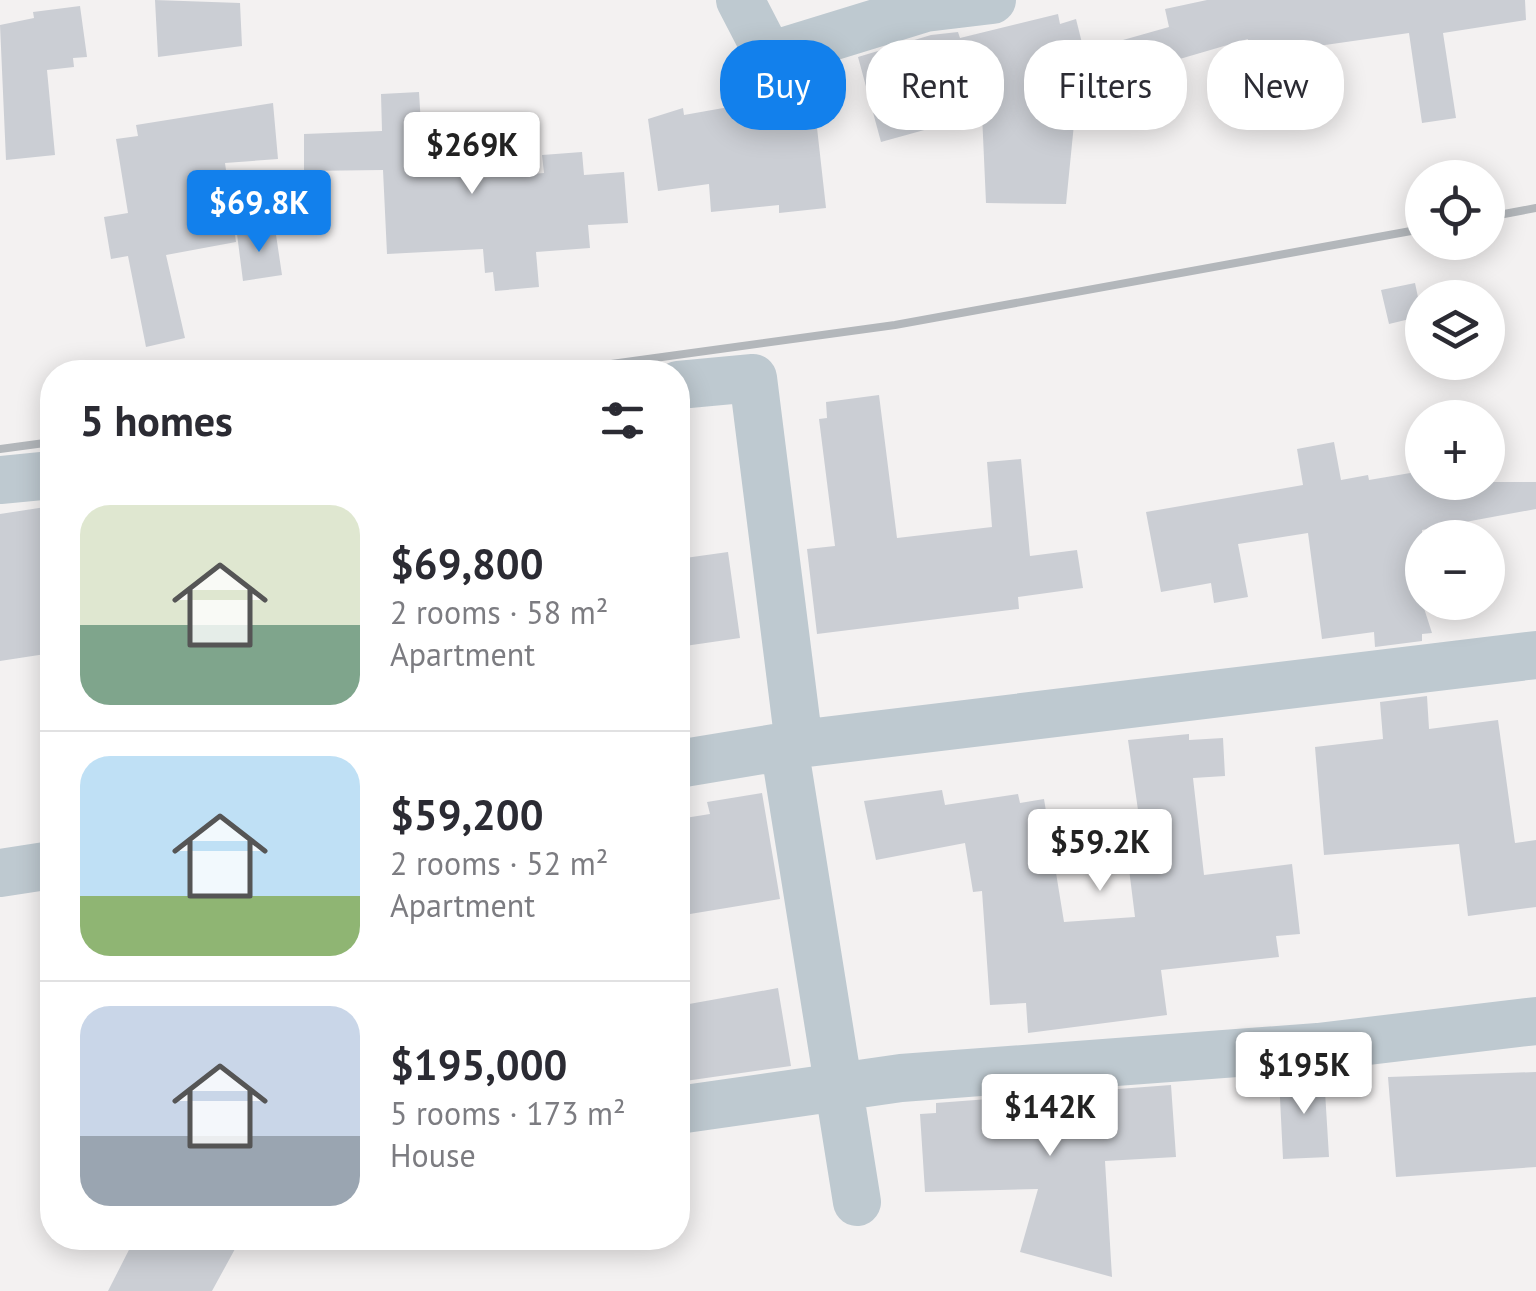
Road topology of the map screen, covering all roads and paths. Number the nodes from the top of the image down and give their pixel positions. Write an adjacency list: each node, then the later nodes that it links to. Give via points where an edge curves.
1 (740, 0): 2 (street, via 769,56 925,8)
2 (992, 0)
3 (690, 384): 7 (street, via 753,378)
4 (40, 475): 5 (street)
5 (0, 480)
6 (1536, 656): 7 (street)
7 (791, 745): 8 (street); 12 (street)
8 (690, 762)
9 (40, 867): 10 (street)
10 (0, 874)
11 (1536, 1021): 12 (street, via 1318,1048 901,1078)
12 (841, 1089): 13 (street); 14 (street)
13 (690, 1108)
14 (857, 1202)

